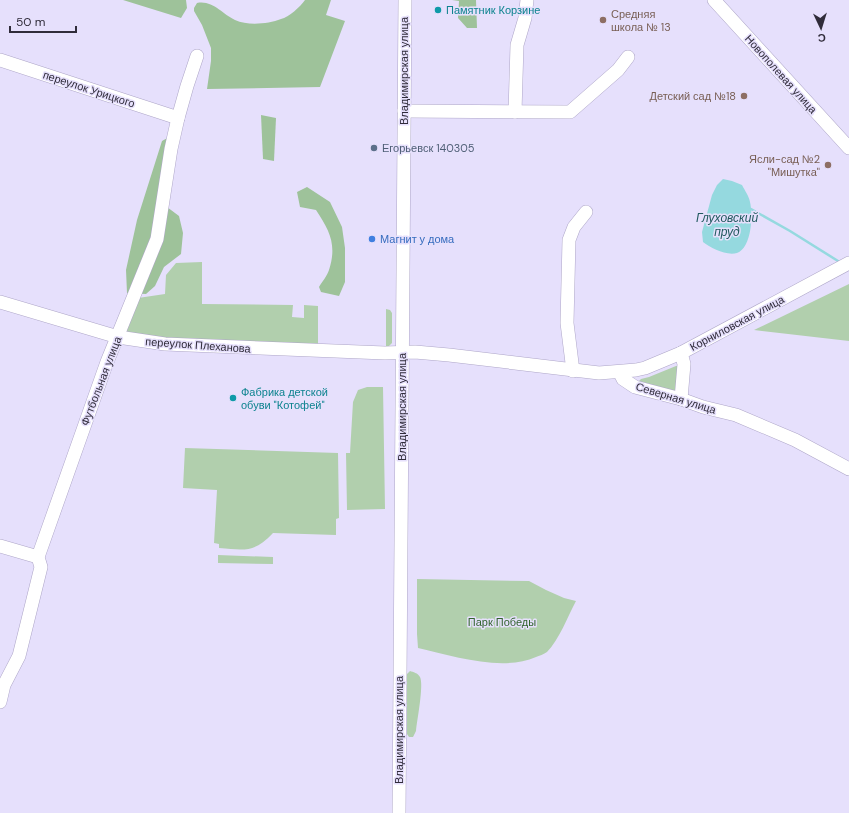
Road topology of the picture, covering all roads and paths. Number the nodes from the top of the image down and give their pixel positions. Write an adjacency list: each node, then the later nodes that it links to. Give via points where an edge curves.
1 (404, 0): 7 (street, Владимирская улица)
2 (527, 0): 8 (street, via 517,45)
3 (714, 0): 10 (street, Новополевая улица)
4 (196, 56): 9 (street, Футбольная улица)
5 (628, 57): 8 (street, via 618,70 570,112)
6 (0, 60): 9 (street, переулок Урицкого)
7 (404, 111): 8 (street); 15 (street, Владимирская улица)
8 (515, 112)
9 (178, 118): 14 (street, Футбольная улица, via 157,238)
10 (849, 148)
11 (586, 212): 17 (street, via 574,227 569,240 567,322)
12 (849, 263): 16 (street, Корниловская улица)
13 (0, 302): 14 (street, переулок Плеханова)
14 (118, 337): 15 (street, переулок Плеханова, via 165,344); 22 (street, Футбольная улица)
15 (402, 352): 17 (street, via 449,355); 24 (street, Владимирская улица)
16 (681, 353): 18 (street, Корниловская улица, via 645,368); 19 (street, via 684,364)
17 (573, 371): 18 (street)
18 (620, 373): 19 (street, Северная улица, via 623,379 635,387)
19 (681, 399): 20 (street, Северная улица, via 736,415 795,440)
20 (849, 469)
21 (0, 546): 22 (street)
22 (38, 557): 23 (street, Футбольная улица, via 41,567 19,656 4,686)
23 (0, 702)
24 (399, 813)

